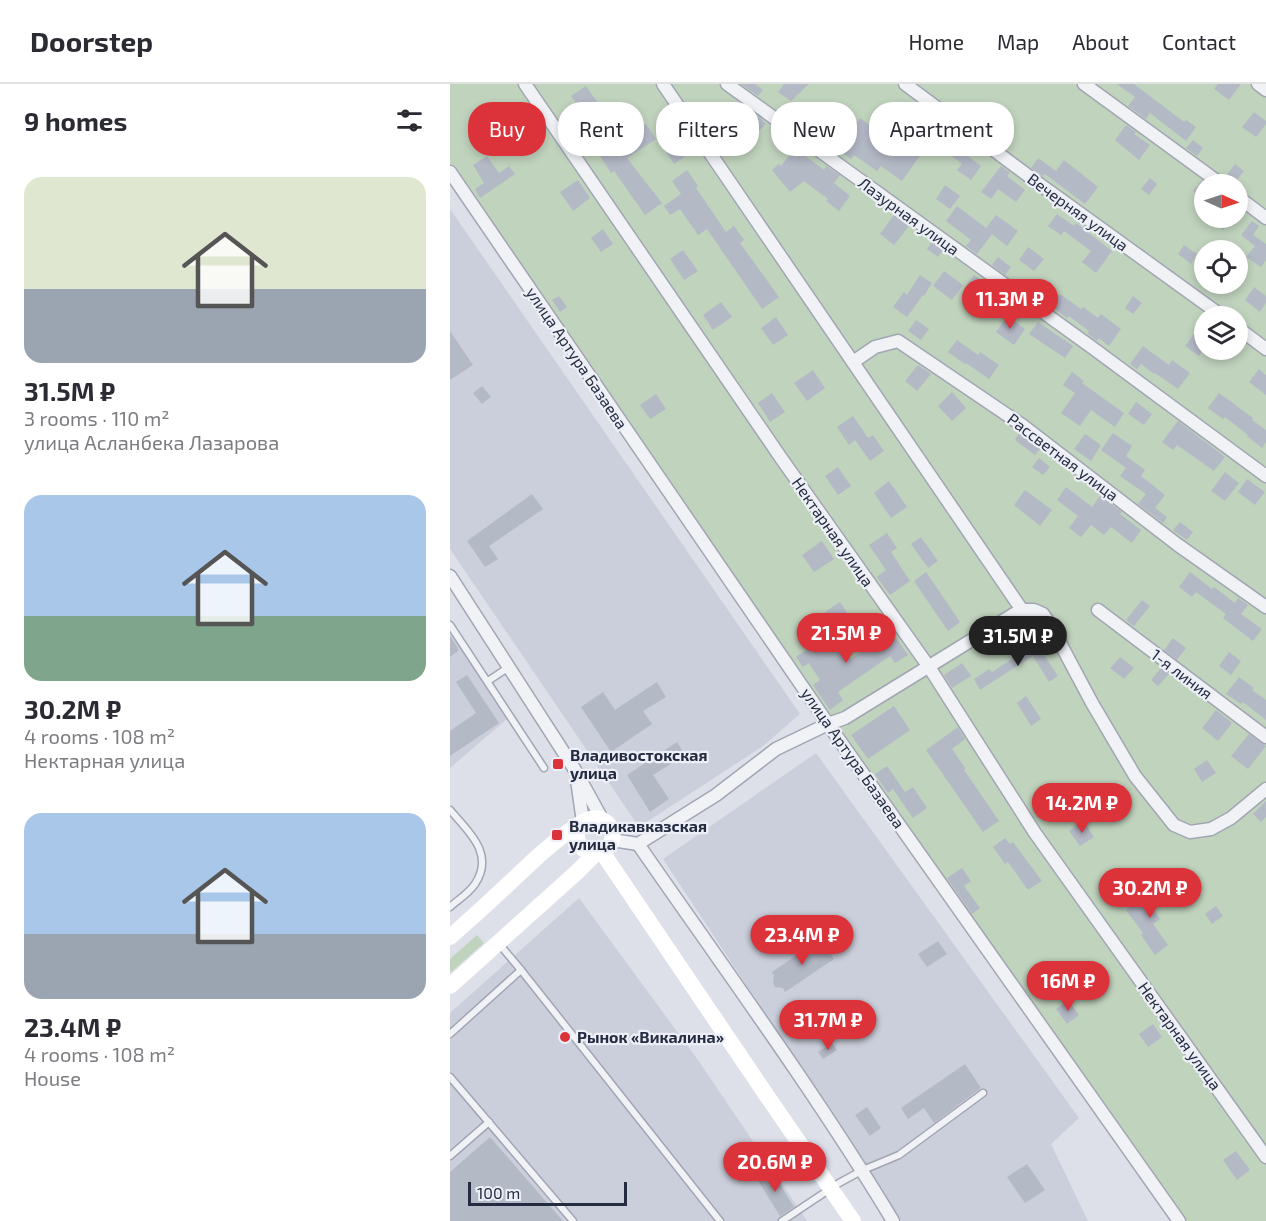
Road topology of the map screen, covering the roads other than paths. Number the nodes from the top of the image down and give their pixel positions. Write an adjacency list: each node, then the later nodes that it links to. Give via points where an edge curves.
1 (525, 84): 23 (street, Нектарная улица)
2 (663, 84): 15 (street)
3 (726, 84): 16 (street, Лазурная улица)
4 (905, 84): 12 (street, Вечерняя улица)
5 (1084, 84): 9 (street)
6 (1258, 84): 7 (street)
7 (1266, 90)
8 (450, 172): 25 (street, улица Артура Базаева)
9 (1207, 174)
10 (1248, 204): 11 (street)
11 (1266, 218)
12 (1208, 306)
13 (1248, 336): 14 (street)
14 (1266, 349)
15 (853, 362): 18 (street, Рассветная улица, via 875,348 898,341 1022,425); 19 (street)
16 (1266, 476)
17 (450, 576): 22 (street)
18 (1266, 607)
19 (1022, 610): 23 (street); 29 (street, via 1043,614 1135,776 1174,825 1190,832 1211,829)
20 (1098, 610): 26 (street, 1-я линия)
21 (450, 625): 24 (lane)
22 (509, 667): 24 (lane); 28 (street)
23 (929, 667): 25 (street, via 845,718); 45 (street, Нектарная улица, via 1035,833)
24 (488, 681): 27 (lane)
25 (828, 724): 33 (street, via 776,749 716,795); 53 (street, улица Артура Базаева)
26 (1266, 737)
27 (544, 768)
28 (575, 770): 31 (street); 32 (street)
29 (1266, 791)
30 (450, 810): 35 (lane, via 482,850 483,866 476,883)
31 (602, 819): 32 (main road, via 588,819); 34 (main road, via 612,833)
32 (580, 824): 34 (main road, via 580,845 585,850); 36 (main road, via 554,841)
33 (638, 844): 34 (street); 46 (street)
34 (603, 848): 37 (main road); 47 (main road)
35 (450, 907)
36 (450, 937)
37 (498, 943): 38 (lane); 39 (main road)
38 (521, 970): 40 (lane); 49 (lane)
39 (450, 986)
40 (450, 1034)
41 (450, 1077): 43 (lane)
42 (983, 1093): 46 (lane, via 899,1155)
43 (489, 1122): 44 (lane); 48 (lane)
44 (450, 1156)
45 (1266, 1157)
46 (863, 1170): 47 (lane); 52 (street)
47 (831, 1190): 50 (lane); 51 (main road)
48 (573, 1221)
49 (720, 1221)
50 (782, 1221)
51 (853, 1221)
52 (893, 1221)
53 (1179, 1221)

